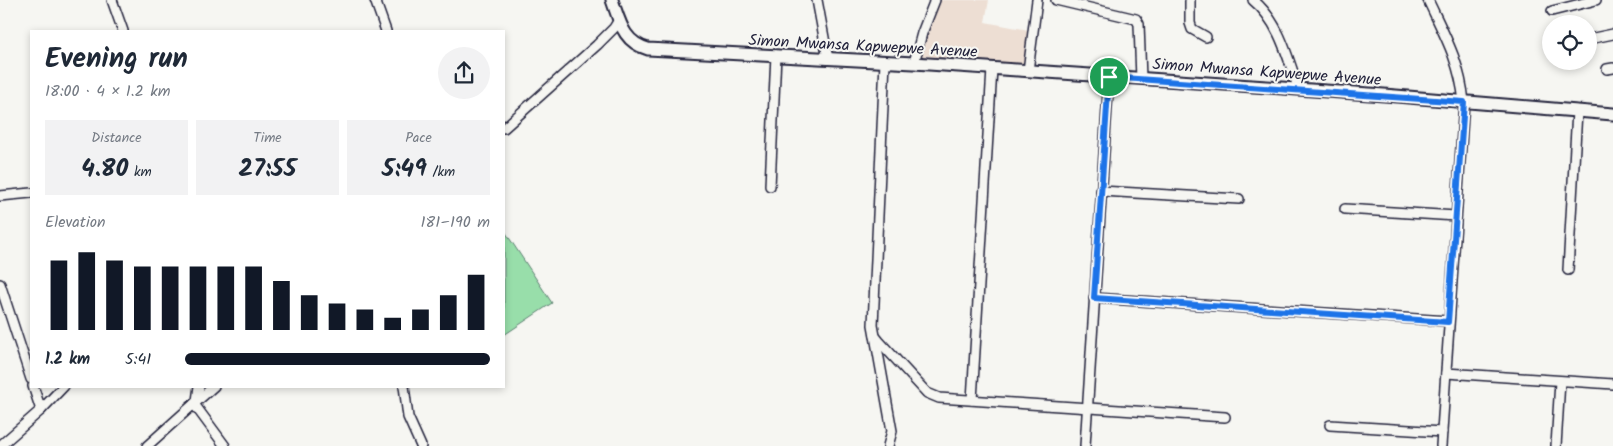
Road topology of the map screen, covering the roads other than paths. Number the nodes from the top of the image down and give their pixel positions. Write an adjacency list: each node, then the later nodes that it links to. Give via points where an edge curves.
1 (112, 0): 15 (street)
2 (375, 0): 16 (street)
3 (612, 0): 14 (main road)
4 (817, 0): 21 (street)
5 (934, 0): 23 (street)
6 (1036, 0): 25 (street)
7 (1056, 0): 12 (street)
8 (1190, 0): 18 (street, via 1190,26)
9 (1253, 0): 28 (street, via 1265,12 1278,34)
10 (1428, 0): 29 (street, via 1461,75)
11 (1596, 0): 13 (street)
12 (1095, 4): 27 (street, via 1138,21)
13 (1552, 11)
14 (619, 20): 20 (main road, Simon Mwansa Kapwepwe Avenue, via 632,42 648,49); 32 (street)
15 (122, 30)
16 (386, 30)
17 (1613, 34): 19 (street)
18 (1206, 37)
19 (1597, 37)
20 (776, 56): 21 (main road, Simon Mwansa Kapwepwe Avenue); 33 (street)
21 (828, 59): 22 (main road, Simon Mwansa Kapwepwe Avenue)
22 (885, 62): 23 (main road, Simon Mwansa Kapwepwe Avenue); 44 (street)
23 (914, 63): 24 (main road, Simon Mwansa Kapwepwe Avenue)
24 (992, 69): 25 (main road, Simon Mwansa Kapwepwe Avenue); 54 (street)
25 (1028, 71): 26 (main road, Simon Mwansa Kapwepwe Avenue)
26 (1109, 77): 27 (main road, Simon Mwansa Kapwepwe Avenue); 34 (street)
27 (1141, 79): 28 (main road, Simon Mwansa Kapwepwe Avenue)
28 (1299, 90): 29 (main road, Simon Mwansa Kapwepwe Avenue)
29 (1464, 102): 30 (main road, Simon Mwansa Kapwepwe Avenue); 39 (street)
30 (1577, 111): 31 (main road, Simon Mwansa Kapwepwe Avenue); 40 (street)
31 (1613, 114)
32 (505, 127)
33 (770, 186)
34 (1101, 191): 37 (street); 42 (street)
35 (30, 193): 36 (street)
36 (0, 196)
37 (1239, 199)
38 (1345, 209): 39 (street)
39 (1456, 216): 43 (street)
40 (1568, 270)
41 (0, 284): 46 (street)
42 (1094, 298): 43 (street); 56 (street)
43 (1448, 322): 45 (street)
44 (873, 325): 54 (street, via 875,336 927,393 939,398); 65 (street, via 892,431)
45 (1446, 373): 47 (street); 60 (street)
46 (30, 376)
47 (1560, 381): 48 (street); 68 (street)
48 (1613, 384)
49 (35, 388): 57 (street)
50 (62, 388): 57 (street)
51 (199, 388): 55 (street)
52 (212, 388): 55 (street)
53 (404, 388): 64 (street, via 408,417)
54 (972, 400): 56 (street)
55 (196, 403): 62 (street); 63 (street)
56 (1087, 407): 58 (street); 66 (street)
57 (41, 410): 61 (street)
58 (1225, 418)
59 (1330, 425): 60 (street)
60 (1442, 432): 67 (street)
61 (0, 446)
62 (147, 446)
63 (225, 446)
64 (421, 446)
65 (888, 446)
66 (1085, 446)
67 (1440, 446)
68 (1556, 446)

